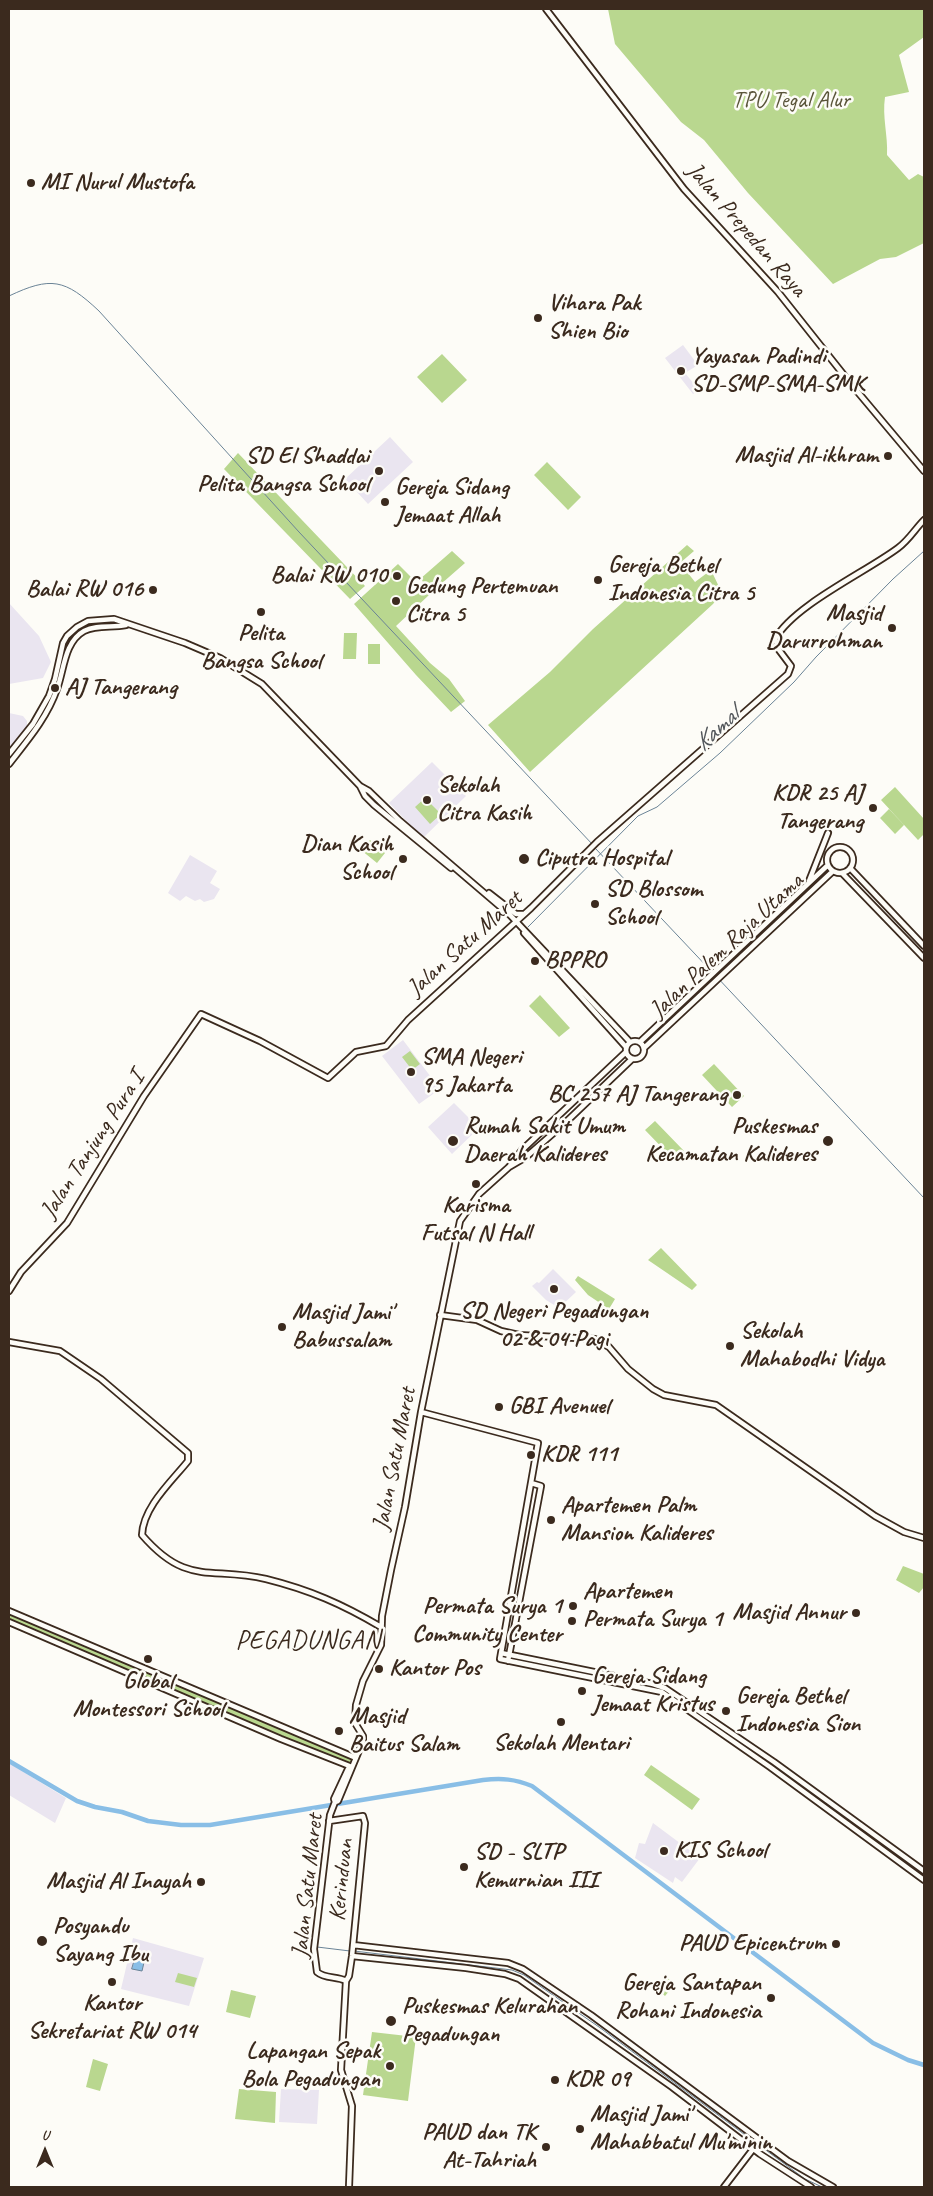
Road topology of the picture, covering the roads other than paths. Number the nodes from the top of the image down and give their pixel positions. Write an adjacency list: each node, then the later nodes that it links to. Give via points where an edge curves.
1 (546, 9): 2 (street, Jalan Prepedan Raya, via 684,189 778,292)
2 (924, 471)
3 (924, 520): 15 (street, Jalan Satu Maret, via 905,543 819,598 783,628 775,639 791,666 788,674 597,842)
4 (128, 625): 5 (street, via 114,619 88,621 67,636 49,696 33,724); 6 (street, via 96,627 79,634 69,648 58,686 42,720); 7 (street, via 185,642 220,658 262,684)
5 (9, 754)
6 (9, 764)
7 (360, 786): 14 (street); 16 (street, via 374,805)
8 (828, 833): 13 (street)
9 (828, 865): 10 (street, via 829,853 840,847 852,855); 11 (street); 13 (street, Jalan Palem Raja Utama)
10 (850, 868): 12 (street); 17 (street)
11 (833, 871): 12 (street); 22 (street, Jalan Palem Raja Utama)
12 (842, 873): 18 (street)
13 (807, 885): 21 (street, Jalan Palem Raja Utama)
14 (476, 886): 15 (street, via 479,885 516,914); 16 (street)
15 (525, 914): 16 (street, Jalan Satu Maret)
16 (514, 922): 19 (street, Jalan Satu Maret, via 408,1020 386,1046 356,1052 329,1078); 20 (street); 23 (street)
17 (924, 946)
18 (924, 958)
19 (202, 1014): 26 (street, Jalan Tanjung Pura I, via 144,1096 67,1223 21,1272)
20 (630, 1042): 21 (street); 23 (street)
21 (640, 1042): 22 (street)
22 (644, 1048): 24 (street, via 642,1057)
23 (626, 1050): 24 (street); 25 (street, Jalan Satu Maret, via 522,1150)
24 (632, 1059): 25 (street, Jalan Satu Maret, via 565,1123 526,1157)
25 (509, 1167): 27 (street, Jalan Satu Maret, via 479,1194 460,1221)
26 (9, 1290)
27 (440, 1315): 29 (street, Jalan Satu Maret); 31 (street, via 477,1320 519,1336 595,1339 653,1389 664,1395 716,1405 875,1516 904,1532)
28 (9, 1342): 34 (street, via 60,1351 101,1379 188,1453 188,1461 159,1497 142,1527 142,1535 166,1559 198,1573 246,1576 309,1591)
29 (421, 1412): 30 (street, via 538,1443); 34 (street, Jalan Satu Maret)
30 (531, 1483): 35 (street); 36 (street, via 540,1486)
31 (924, 1538)
32 (9, 1611): 38 (street)
33 (9, 1622): 39 (street)
34 (381, 1627): 40 (street, Jalan Satu Maret, via 381,1645 363,1681 356,1705 355,1723 363,1736)
35 (501, 1653): 36 (street); 37 (street, via 500,1659)
36 (510, 1655): 37 (street); 43 (street, via 665,1688 774,1762)
37 (508, 1661): 44 (street, via 662,1692)
38 (300, 1736): 39 (street, via 300,1744); 40 (street)
39 (297, 1745): 41 (street)
40 (356, 1758): 41 (street, Jalan Satu Maret)
41 (351, 1768): 42 (street, Jalan Satu Maret)
42 (329, 1821): 45 (street, Kerinduan, via 363,1816 365,1823); 47 (street, Jalan Satu Maret, via 314,1960 321,1976 341,1978)
43 (924, 1872)
44 (924, 1880)
45 (353, 1946): 46 (street, Kerinduan); 48 (street, via 508,1963 523,1969 592,2015)
46 (352, 1955): 47 (street, Kerinduan); 49 (street, via 505,1974 518,1979 672,2087)
47 (346, 1982): 50 (street, Kerinduan, via 341,2070 352,2106)
48 (759, 2141): 49 (street); 53 (street)
49 (753, 2149): 51 (street); 52 (street)
50 (349, 2187)
51 (724, 2187)
52 (811, 2187)
53 (833, 2187)

